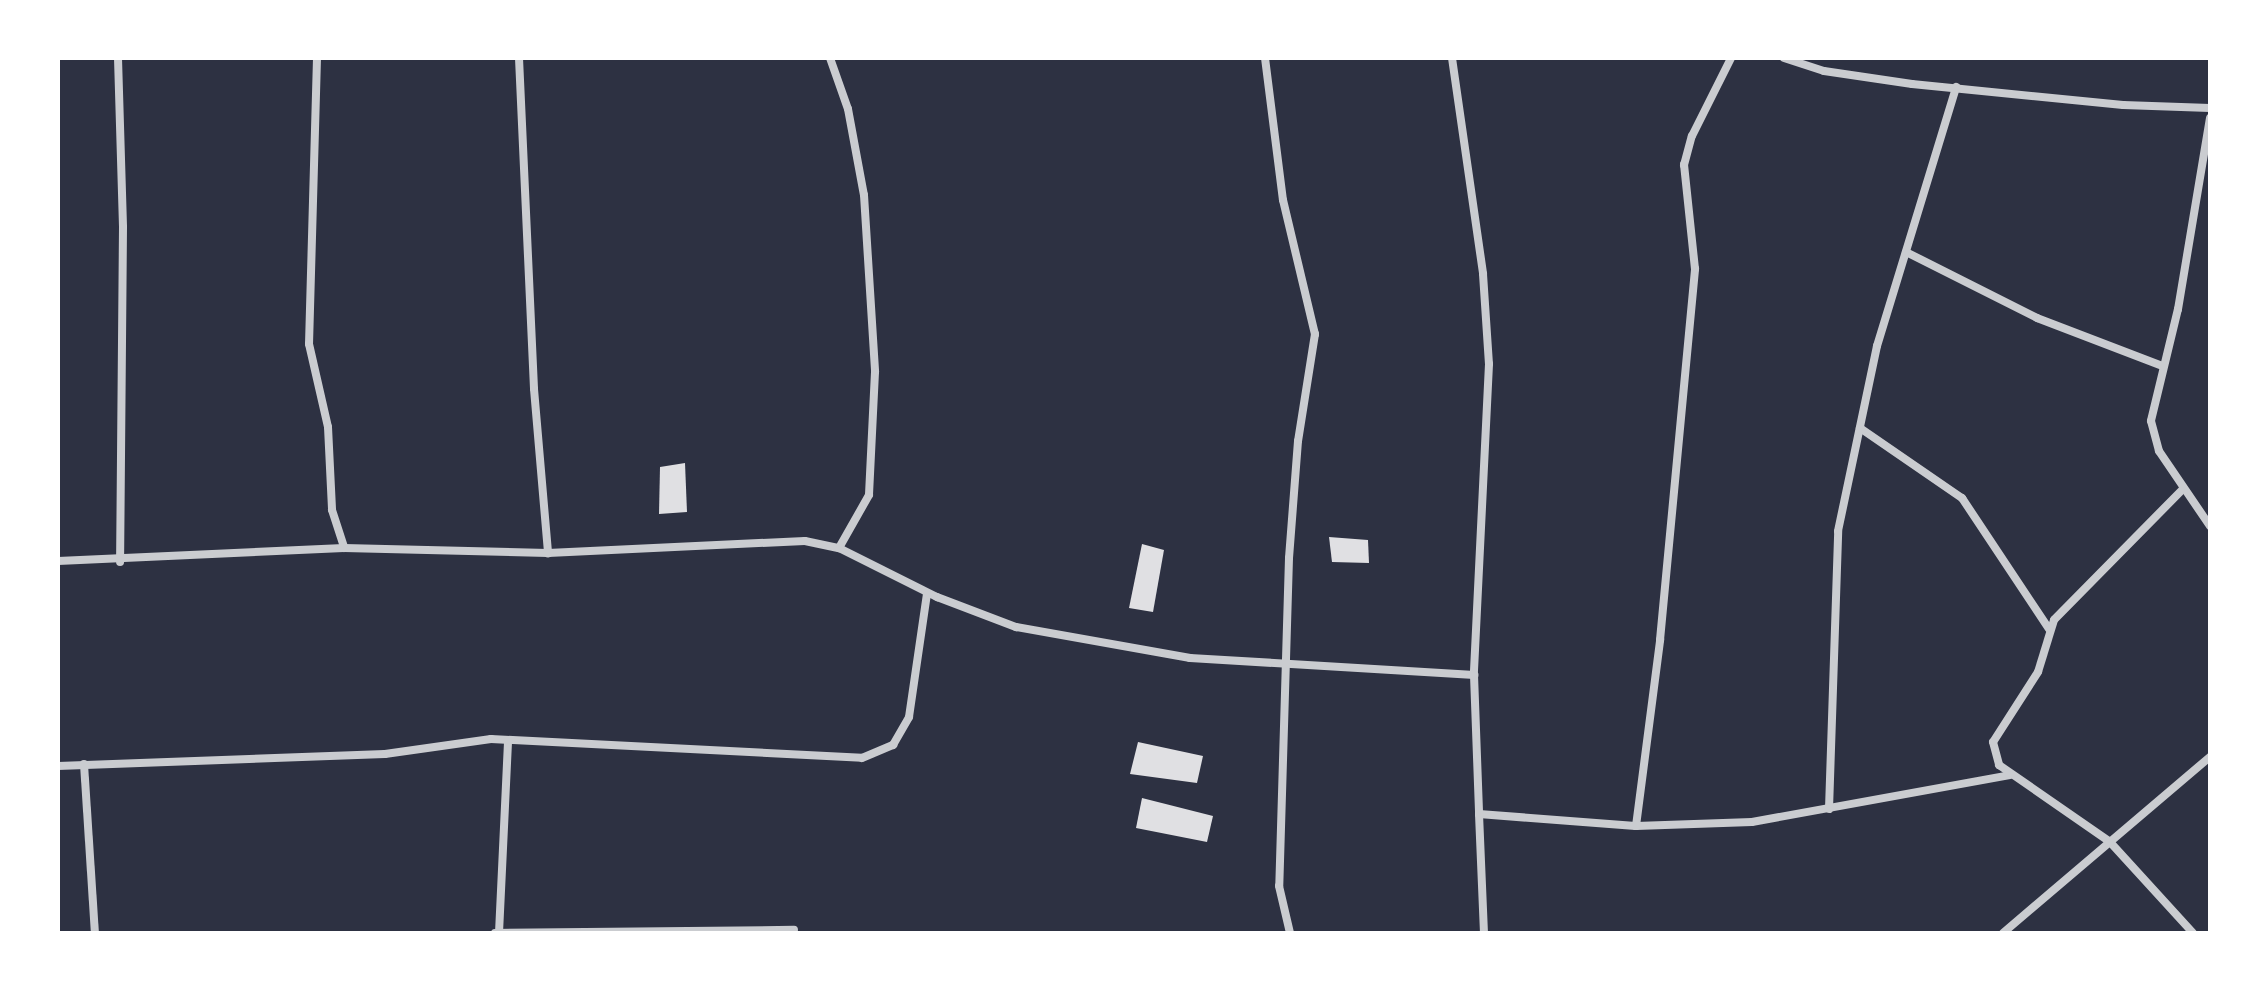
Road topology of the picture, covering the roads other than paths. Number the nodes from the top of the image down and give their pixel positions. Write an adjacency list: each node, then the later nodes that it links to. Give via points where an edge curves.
1 (118, 58): 21 (street, via 123,227)
2 (317, 58): 17 (street, via 309,344 328,427 332,510)
3 (519, 58): 19 (street, via 534,389)
4 (830, 58): 18 (street, via 848,109 864,195 875,372 869,495)
5 (1265, 58): 24 (street, via 1283,200 1315,334 1295,473)
6 (1452, 58): 25 (street, via 1483,274 1489,364)
7 (1731, 58): 33 (street, via 1692,136 1684,165 1695,269 1660,640)
8 (1784, 58): 9 (street, via 1824,71)
9 (1956, 87): 10 (street, via 2123,105); 12 (street)
10 (2210, 108)
11 (2210, 118): 13 (street, via 2178,309)
12 (1906, 252): 13 (street, via 2037,318); 14 (street)
13 (2163, 366): 15 (street, via 2151,430)
14 (1860, 428): 23 (street, via 1962,498); 31 (street, via 1834,574)
15 (2182, 490): 16 (street); 23 (street)
16 (2210, 526)
17 (344, 548): 19 (street); 21 (street)
18 (839, 548): 19 (street, via 780,540); 22 (street)
19 (548, 553)
20 (58, 561): 21 (street)
21 (120, 562)
22 (927, 593): 24 (street, via 1016,627 1190,658); 26 (street, via 909,717 893,745 880,752 862,758)
23 (2049, 629): 30 (street, via 2038,672 1993,742 1995,760)
24 (1290, 665): 25 (street); 38 (street, via 1279,886)
25 (1474, 675): 32 (street)
26 (508, 741): 28 (street, via 454,742 385,754); 37 (street)
27 (2210, 757): 34 (street)
28 (84, 764): 29 (street); 36 (street)
29 (58, 766)
30 (2010, 775): 31 (street); 34 (street)
31 (1829, 809): 33 (street, via 1752,822)
32 (1479, 814): 33 (street); 39 (street)
33 (1636, 826)
34 (2110, 842): 40 (street); 41 (street)
35 (794, 930): 37 (street)
36 (95, 933)
37 (498, 933)
38 (1290, 933)
39 (1484, 933)
40 (2003, 933)
41 (2193, 933)

